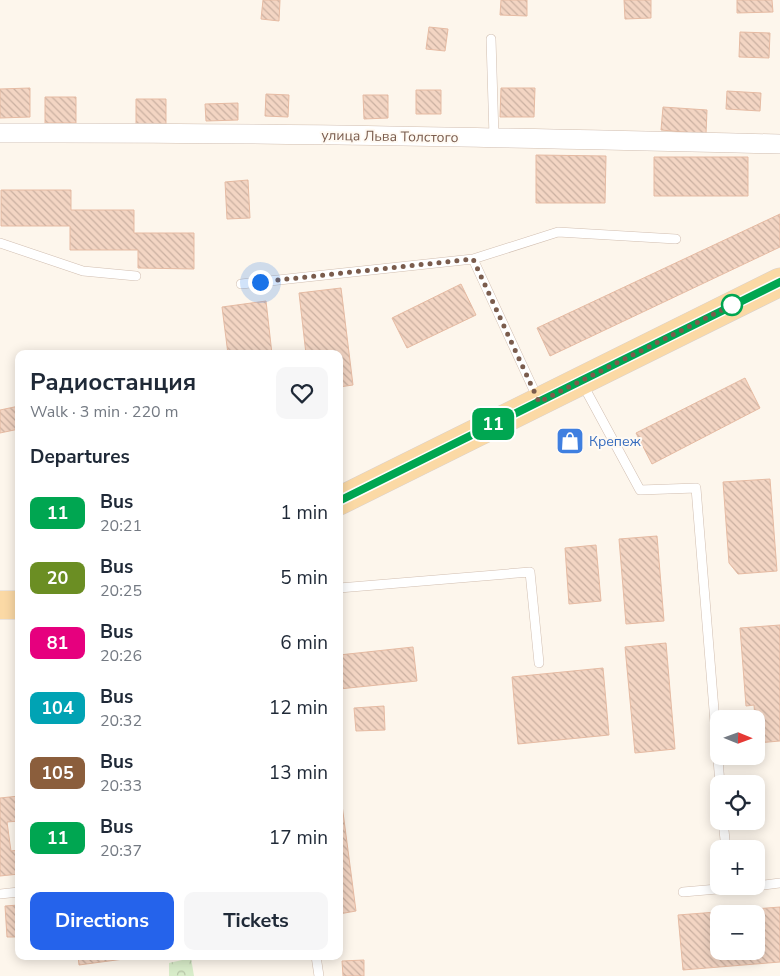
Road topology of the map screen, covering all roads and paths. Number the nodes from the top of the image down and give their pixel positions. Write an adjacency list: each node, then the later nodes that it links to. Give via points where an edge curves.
1 (491, 39): 3 (lane)
2 (0, 133): 3 (street, улица Льва Толстого)
3 (494, 137): 4 (street, улица Льва Толстого)
4 (780, 144)
5 (676, 239): 7 (lane, via 558,232)
6 (0, 243): 8 (lane, via 83,271)
7 (473, 259): 9 (lane); 12 (lane)
8 (136, 276)
9 (241, 284)
10 (775, 284): 11 (main road)
11 (581, 381): 12 (main road); 18 (lane, via 640,490 696,488)
12 (539, 402): 13 (main road)
13 (343, 499)
14 (343, 588): 17 (lane, via 530,572)
15 (0, 605): 16 (main road)
16 (15, 605)
17 (539, 663)
18 (719, 775)
19 (780, 883): 20 (lane)
20 (765, 885)
21 (710, 889): 23 (lane)
22 (15, 892): 24 (lane)
23 (683, 892)
24 (0, 894)
25 (316, 960): 26 (lane)
26 (318, 976)

